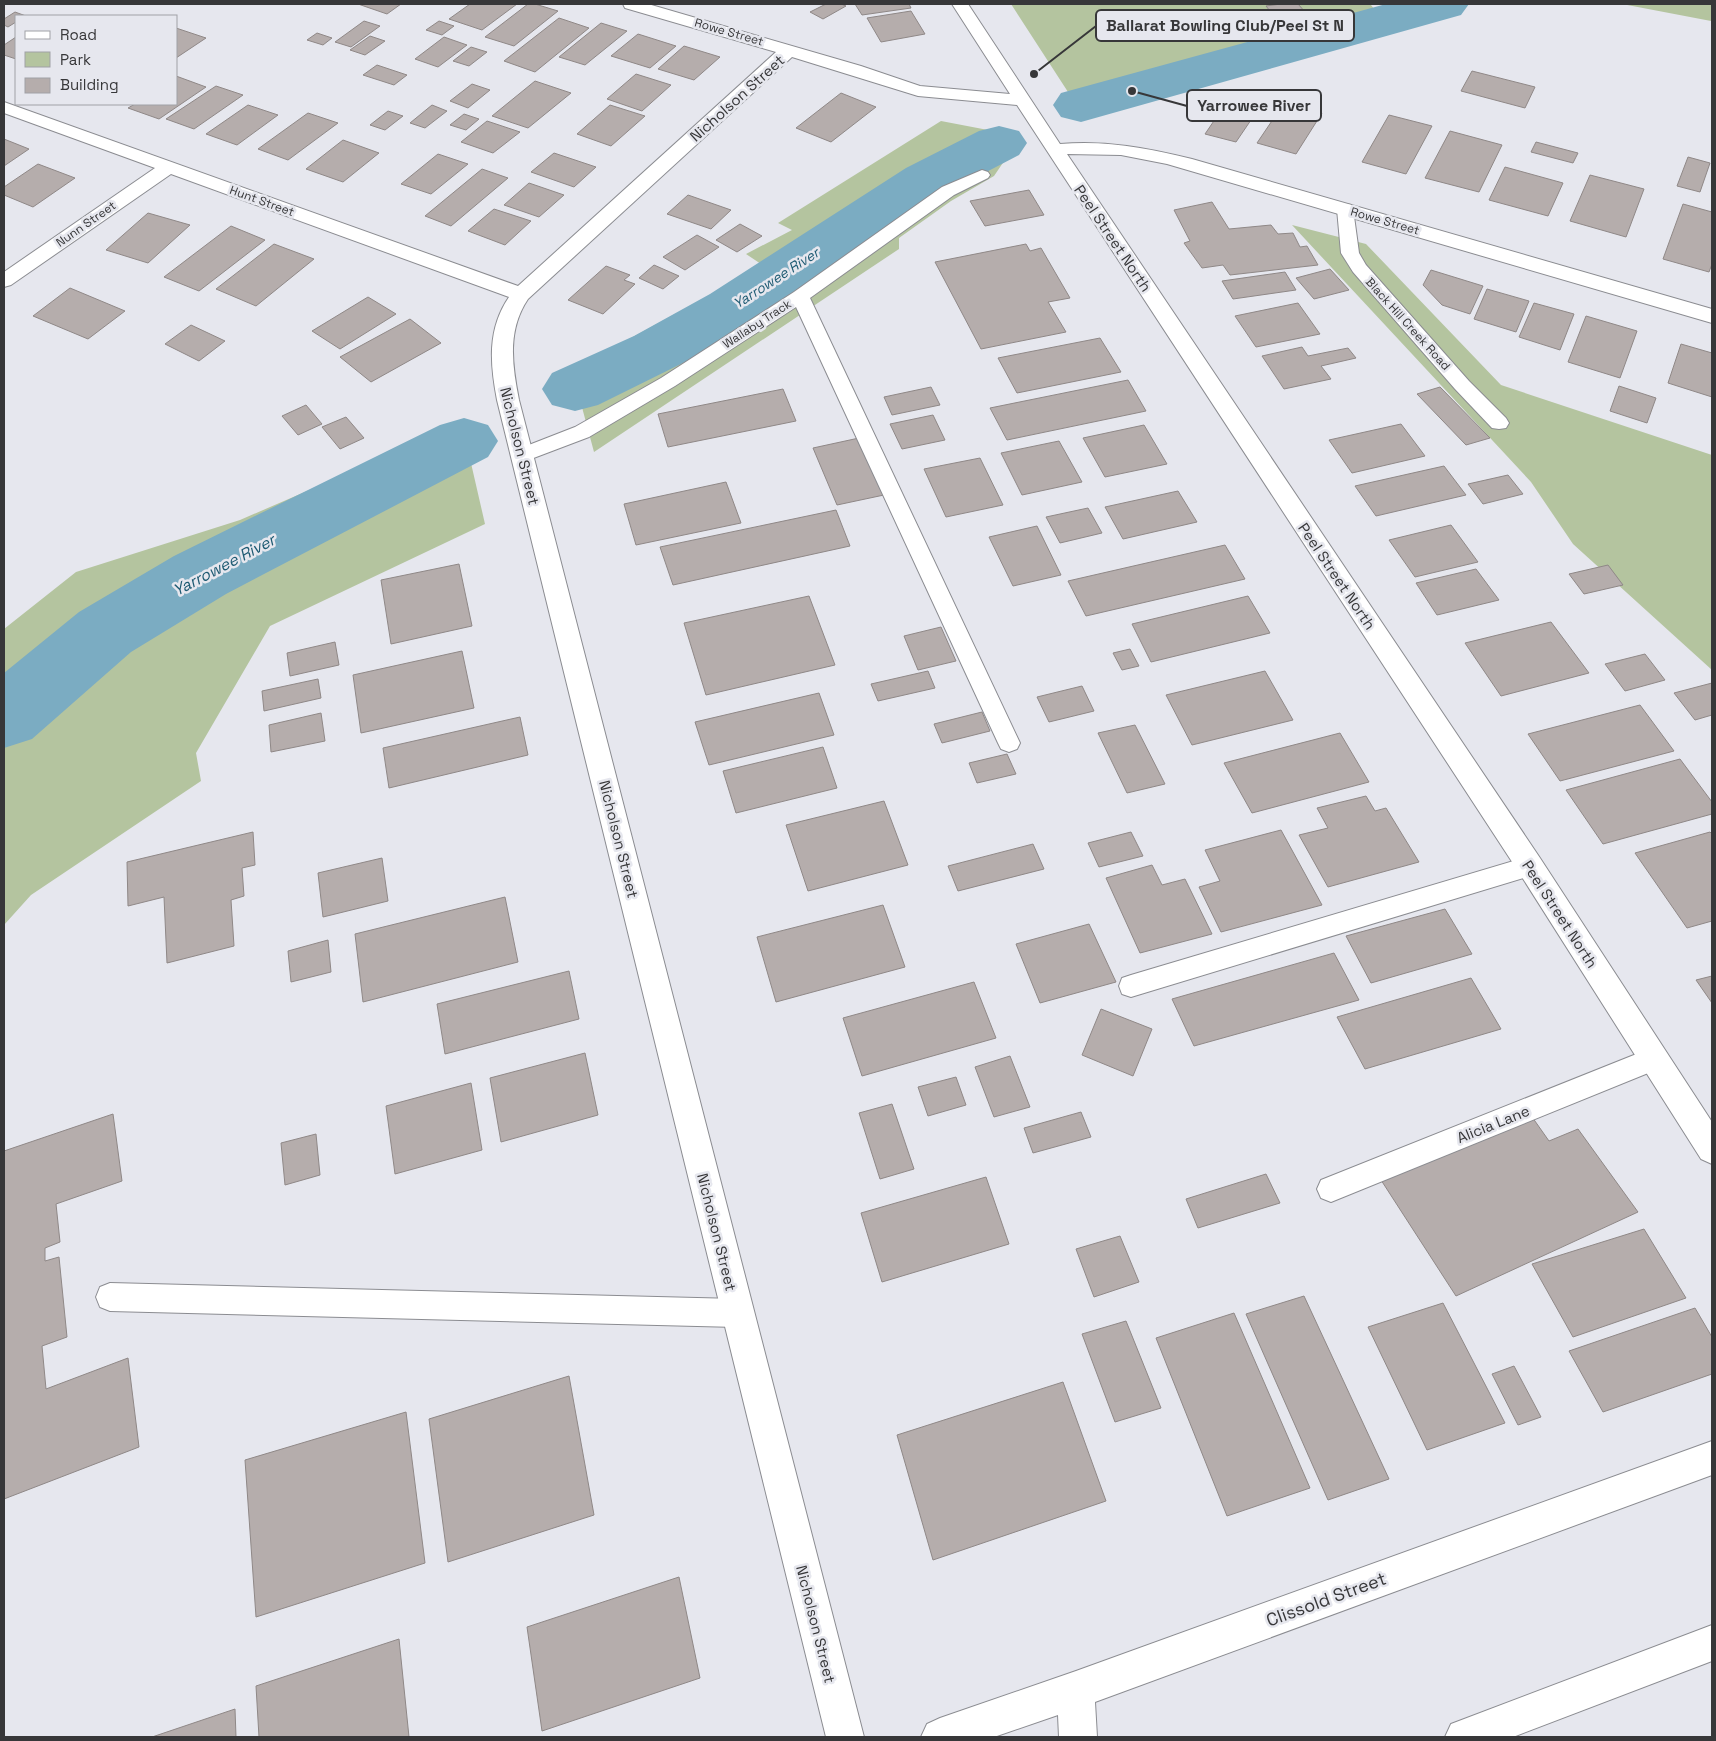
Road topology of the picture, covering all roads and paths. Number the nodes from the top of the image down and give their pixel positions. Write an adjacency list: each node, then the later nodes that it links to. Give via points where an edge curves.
1 (631, 4): 3 (street, Rowe Street)
2 (960, 4): 7 (street, Peel Street North)
3 (789, 50): 4 (street, Rowe Street); 15 (street, Nicholson Street)
4 (855, 70): 5 (street, Rowe Street, via 892,76); 8 (street, Rowe Street, via 927,93 993,99)
5 (971, 80)
6 (990, 80): 7 (street)
7 (1010, 80): 8 (street, Peel Street North)
8 (1026, 106): 10 (street, Peel Street North)
9 (4, 107): 11 (street, Hunt Street)
10 (1050, 143): 13 (street, Rowe Street, via 1126,150 1184,163); 21 (street, Peel Street North)
11 (169, 167): 14 (street, Nunn Street); 15 (street, Hunt Street)
12 (982, 175): 16 (lane, Wallaby Track, via 948,191)
13 (1345, 209): 17 (street, Rowe Street); 18 (lane, Black Hill Creek Road, via 1350,253 1359,268)
14 (4, 281)
15 (521, 294): 19 (street, Nicholson Street, via 508,315 502,342 503,375)
16 (800, 296): 19 (lane, Wallaby Track, via 668,382 582,432); 20 (lane)
17 (1712, 316)
18 (1499, 423)
19 (521, 448): 27 (street, Nicholson Street)
20 (1009, 743)
21 (1530, 866): 22 (lane); 23 (street, Peel Street North)
22 (1131, 986)
23 (1654, 1059): 24 (street, Peel Street North); 25 (lane, Alicia Lane)
24 (1712, 1149)
25 (1331, 1189)
26 (110, 1296): 27 (lane)
27 (737, 1313): 31 (street, Nicholson Street)
28 (1712, 1458): 30 (street, Clissold Street)
29 (1712, 1643): 34 (street)
30 (1076, 1690): 32 (street, Clissold Street); 33 (street)
31 (845, 1737)
32 (940, 1737)
33 (1078, 1737)
34 (1464, 1737)

